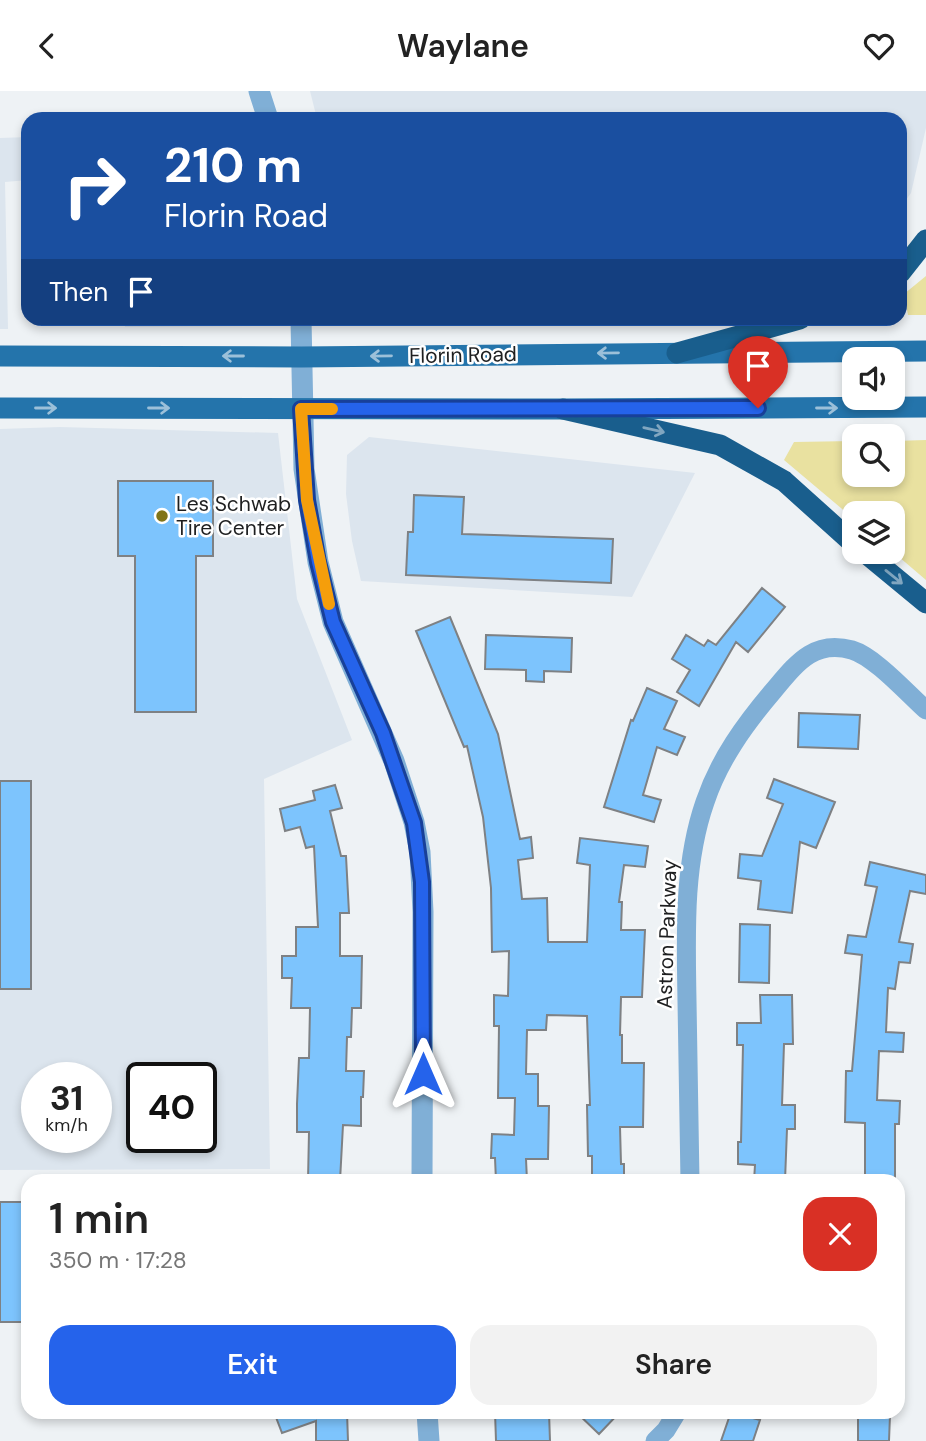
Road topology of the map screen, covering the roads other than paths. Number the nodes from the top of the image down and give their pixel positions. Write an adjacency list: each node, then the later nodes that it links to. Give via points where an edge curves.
1 (259, 91): 2 (street)
2 (266, 112)
3 (926, 240): 4 (highway)
4 (907, 264)
5 (301, 326): 10 (street)
6 (775, 326): 8 (highway)
7 (926, 351): 8 (main road, Florin Road)
8 (677, 353): 10 (main road, Florin Road, one-way to 10)
9 (0, 356): 10 (main road, Florin Road, one-way to 9)
10 (301, 357): 13 (street)
11 (926, 407): 14 (main road, one-way to 11)
12 (0, 408): 13 (main road, one-way to 13)
13 (301, 409): 14 (main road); 19 (street, via 307,500 333,622 394,761 419,852)
14 (563, 409): 15 (highway, one-way to 15, via 720,445 784,481)
15 (842, 533)
16 (879, 564): 17 (highway, one-way to 17)
17 (926, 603)
18 (926, 710): 20 (street, Astron Parkway, via 873,661 853,650 811,652 754,713 720,765 693,841 686,927)
19 (422, 1174)
20 (690, 1174)
21 (427, 1419): 23 (street)
22 (673, 1419): 24 (street)
23 (429, 1441)
24 (655, 1441)

